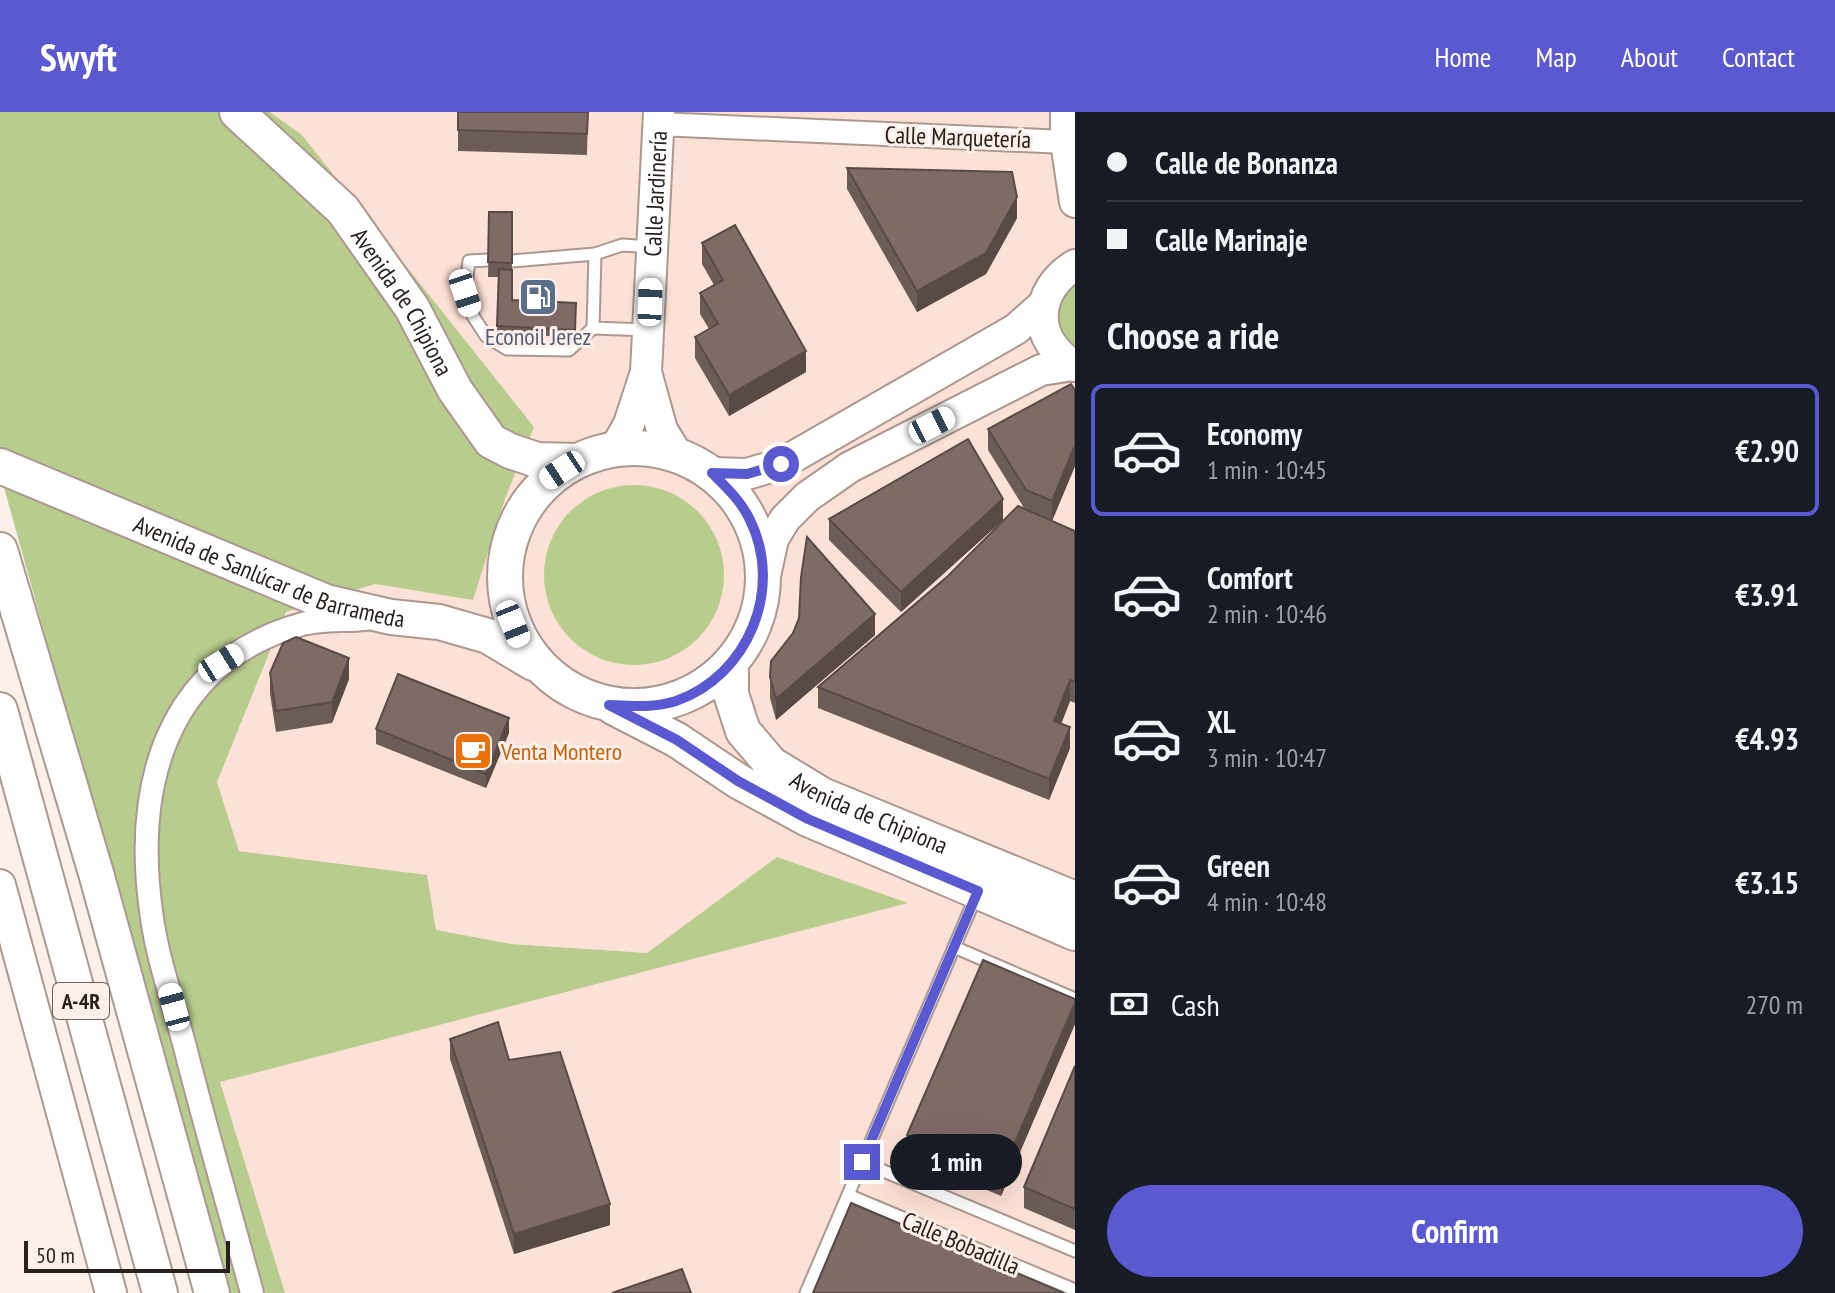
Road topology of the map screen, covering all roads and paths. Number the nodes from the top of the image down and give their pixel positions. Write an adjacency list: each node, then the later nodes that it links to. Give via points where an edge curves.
1 (237, 112): 17 (main road, Avenida de Chipiona, via 343,210 412,308 455,390 491,441 537,460)
2 (659, 118): 3 (street, Calle Marquetería); 5 (street, Calle Jardinería)
3 (1066, 127): 4 (street)
4 (1075, 202)
5 (652, 247): 6 (lane, via 622,245); 12 (street, Calle Jardinería)
6 (595, 254): 8 (lane); 11 (lane)
7 (488, 260): 11 (lane, via 469,261 465,293 486,336 507,349 569,350)
8 (512, 261)
9 (1075, 265): 10 (street, via 1055,282)
10 (1044, 304): 13 (street, via 1048,340); 19 (street, via 1016,329 781,464 747,474)
11 (593, 328): 12 (lane)
12 (648, 330): 14 (street, Calle Jardinería)
13 (1074, 365): 21 (street, via 1041,370 850,467 785,519 773,539)
14 (646, 372): 15 (street, Calle Jardinería); 16 (street, Calle Jardinería, via 662,430)
15 (615, 449): 16 (main road); 17 (main road)
16 (678, 456): 19 (main road)
17 (576, 461): 24 (main road, via 547,480 524,506 507,549 506,607 519,640)
18 (6, 469): 22 (main road, Avenida de Sanlúcar de Barrameda, via 291,589 347,609)
19 (712, 473): 21 (main road, via 750,520 761,549)
20 (0, 550): 39 (main road, A-4R)
21 (764, 580): 23 (main road, via 749,639)
22 (391, 617): 24 (main road, Avenida de Sanlúcar de Barrameda, via 439,622 488,636); 40 (street, via 302,624 257,640 221,663 189,697 162,747 151,794 144,849 152,921)
23 (731, 664): 25 (main road, via 705,686 675,701 643,707); 29 (main road, Avenida de Chipiona, via 731,694 743,731 771,764 822,795)
24 (540, 668): 25 (main road, via 571,692)
25 (609, 705): 28 (main road, Avenida de Chipiona, via 808,819)
26 (0, 710): 38 (main road, A-4R)
27 (0, 885): 37 (street)
28 (978, 891): 30 (main road, Avenida de Chipiona); 31 (lane)
29 (1075, 899)
30 (1075, 933)
31 (954, 947): 32 (lane); 33 (lane)
32 (1075, 999)
33 (862, 1162): 34 (lane); 35 (lane, Calle Bobadilla)
34 (848, 1195): 36 (lane, Calle Bobadilla); 41 (lane)
35 (1075, 1251)
36 (1075, 1290)
37 (111, 1293)
38 (160, 1293)
39 (212, 1293)
40 (252, 1293)
41 (806, 1293)

